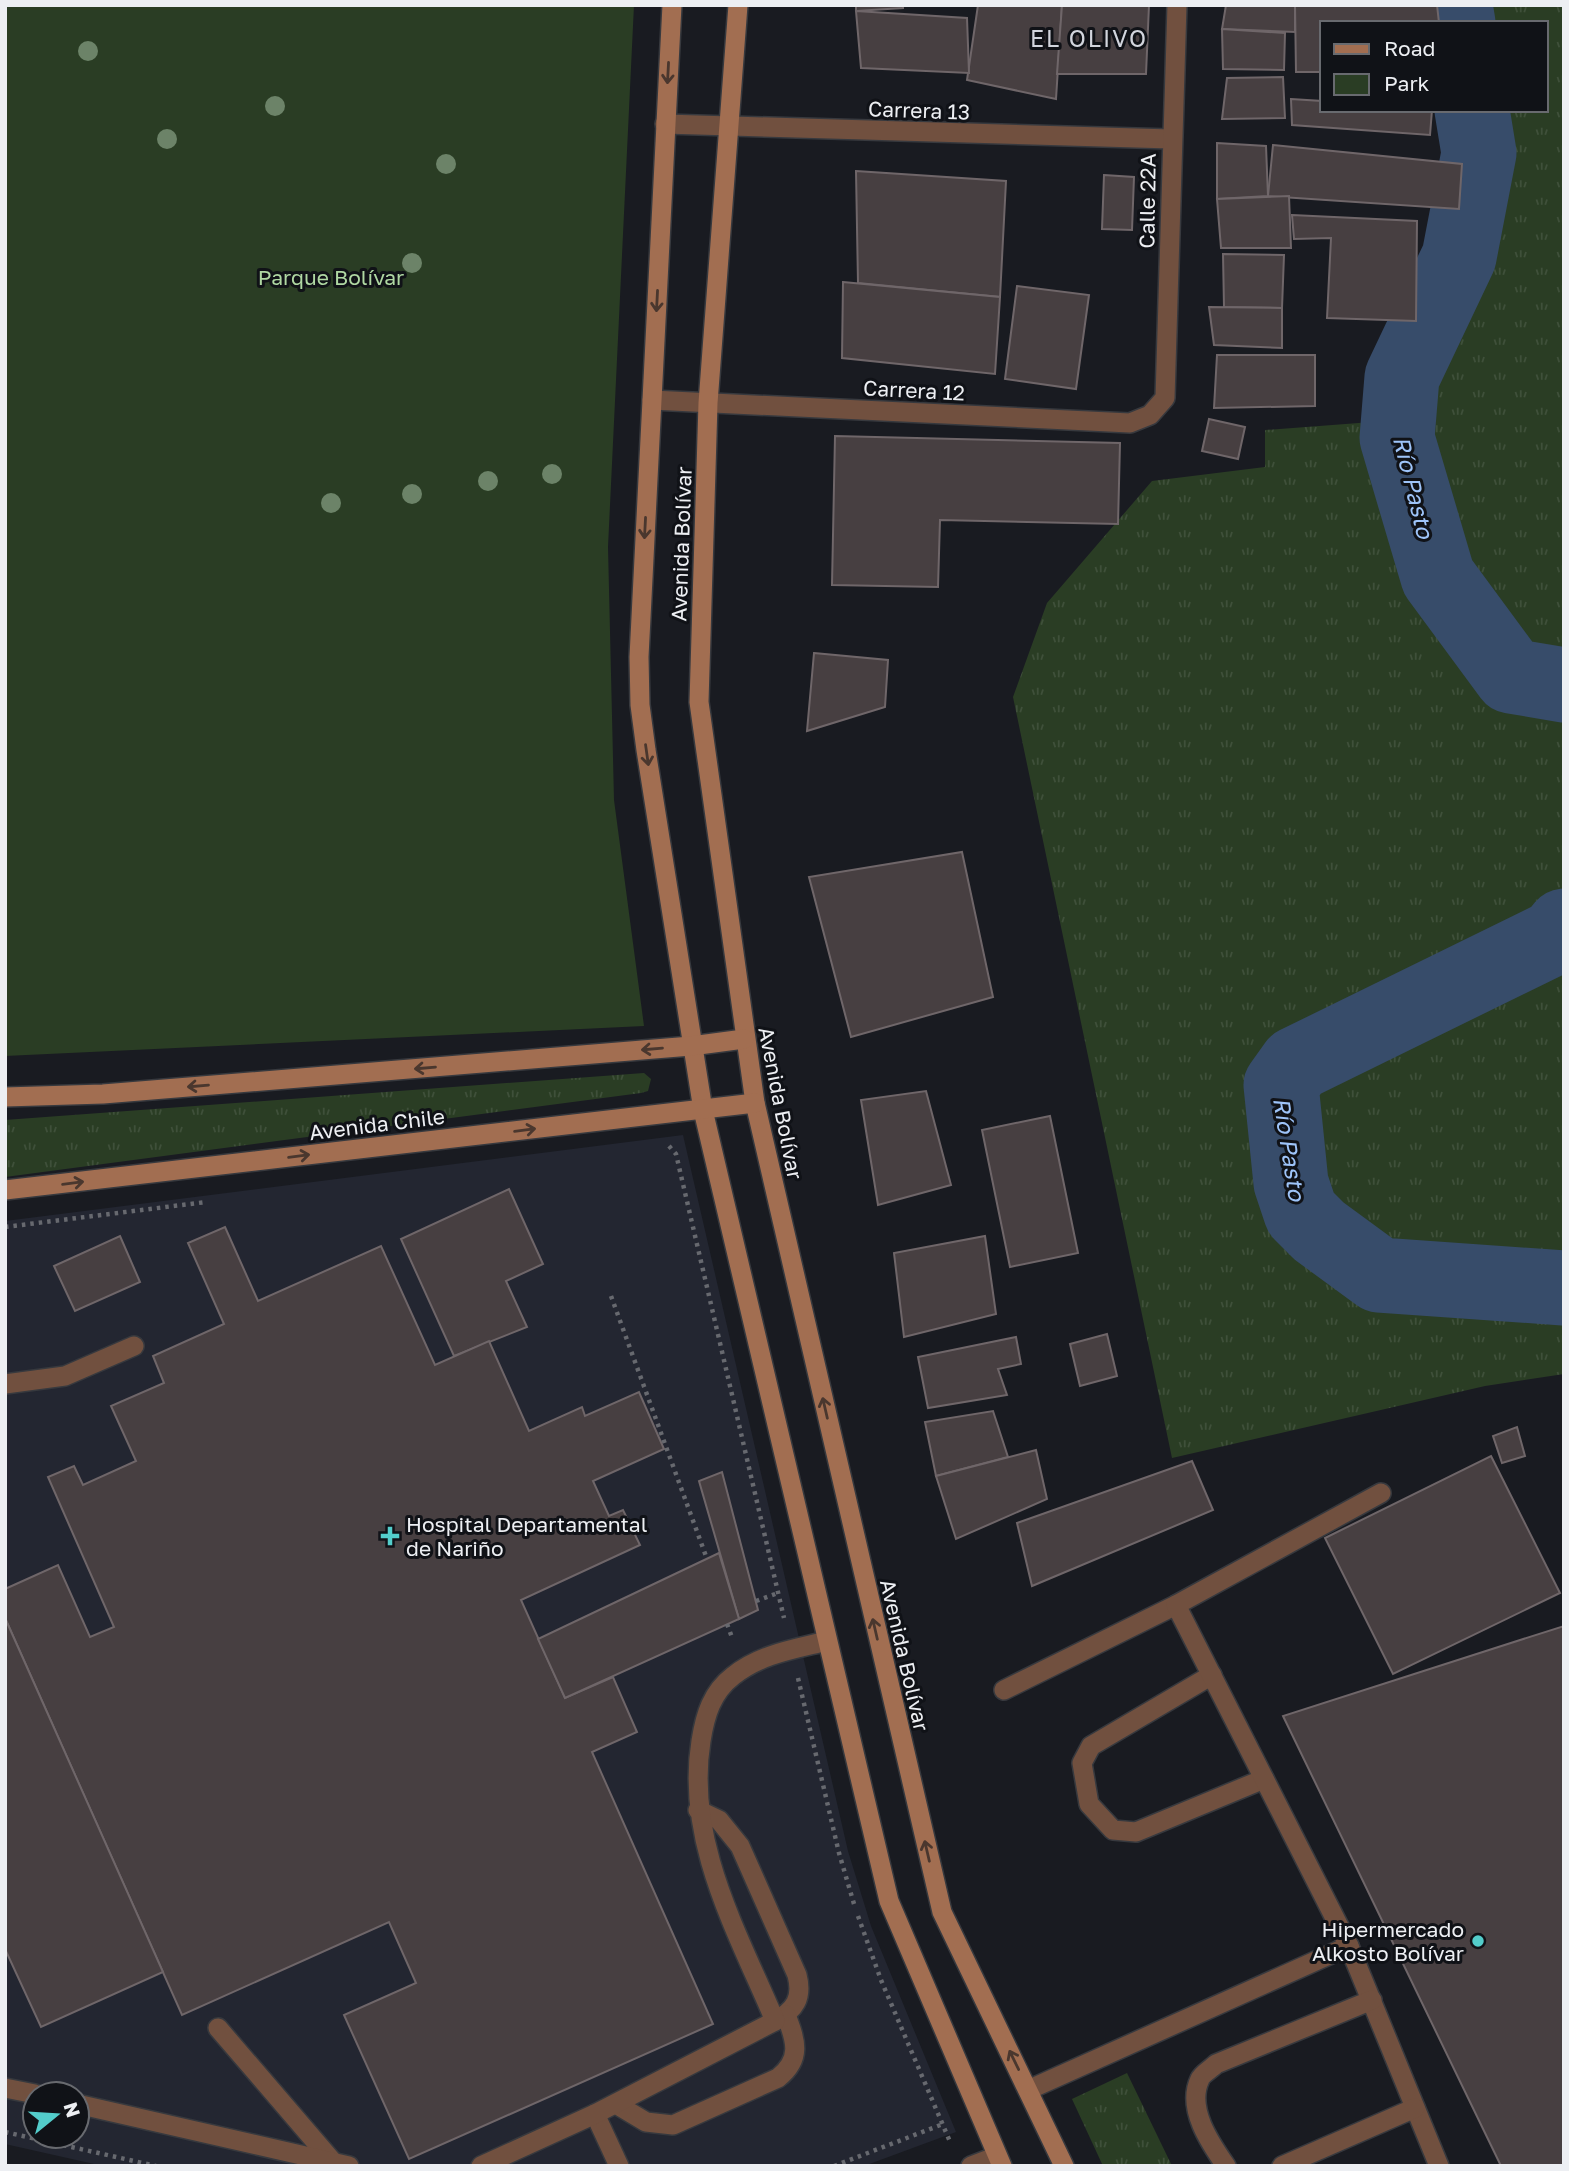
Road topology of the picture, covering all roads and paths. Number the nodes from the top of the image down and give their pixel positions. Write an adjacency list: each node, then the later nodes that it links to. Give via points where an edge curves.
1 (671, 5): 4 (main road, Avenida Bolívar, one-way to 4)
2 (738, 5): 5 (main road, Avenida Bolívar)
3 (1177, 5): 6 (street, Calle 22A)
4 (665, 124): 5 (street, Carrera 13); 8 (main road, Avenida Bolívar, one-way to 8)
5 (728, 127): 6 (street, Carrera 13); 9 (main road, Avenida Bolívar)
6 (1171, 139): 7 (street, Calle 22A)
7 (1165, 398): 9 (street, Carrera 12, via 1150,415 1130,423)
8 (652, 400): 9 (street, Carrera 12); 11 (main road, Avenida Bolívar, one-way to 11, via 640,705)
9 (708, 403): 10 (main road, Avenida Bolívar, via 699,702)
10 (744, 1038): 11 (main road); 13 (main road, Avenida Bolívar)
11 (691, 1046): 12 (main road, one-way to 12, via 103,1094); 14 (main road, Avenida Bolívar)
12 (5, 1097)
13 (755, 1103): 14 (main road, Avenida Chile); 37 (main road, Avenida Bolívar, one-way to 13, via 942,1912)
14 (703, 1110): 16 (main road, Avenida Chile, one-way to 14); 27 (main road, Avenida Bolívar)
15 (662, 1144): 24 (path, via 676,1154)
16 (6, 1192)
17 (210, 1201): 18 (path)
18 (5, 1227)
19 (611, 1296): 23 (path)
20 (134, 1346): 21 (street, via 65,1376)
21 (5, 1384)
22 (1381, 1493): 26 (street)
23 (707, 1559)
24 (778, 1593): 25 (path); 28 (path)
25 (756, 1601)
26 (1177, 1605): 29 (street); 30 (street)
27 (827, 1641): 28 (street); 45 (main road, Avenida Bolívar, via 889,1901)
28 (791, 1650): 32 (street, via 748,1665 708,1708 698,1760); 42 (path, via 839,1853 862,1929)
29 (1212, 1675): 31 (street); 31 (street, via 1091,1746 1082,1763 1089,1804 1113,1830 1136,1832)
30 (1004, 1690)
31 (1264, 1779): 33 (street)
32 (698, 1810): 35 (street, via 709,1865); 35 (street, via 719,1820 740,1846 797,1975 800,1993)
33 (1349, 1946): 34 (street); 37 (street)
34 (1372, 2000): 40 (street); 52 (street, via 1216,2064 1200,2078 1195,2104 1208,2139)
35 (781, 2018): 38 (street); 38 (street, via 797,2044 787,2071 778,2078 673,2125 646,2122)
36 (218, 2028): 46 (street)
37 (1028, 2090): 51 (main road, Avenida Bolívar)
38 (617, 2104): 41 (street)
39 (91, 2107): 46 (street)
40 (1415, 2108): 53 (street); 54 (street)
41 (595, 2114): 48 (street); 49 (street)
42 (943, 2124): 44 (path); 50 (path)
43 (5, 2132): 47 (path)
44 (963, 2161): 45 (street)
45 (1000, 2161)
46 (341, 2164)
47 (156, 2166)
48 (481, 2166)
49 (619, 2166)
50 (834, 2166)
51 (1065, 2166)
52 (1226, 2166)
53 (1282, 2166)
54 (1438, 2166)

